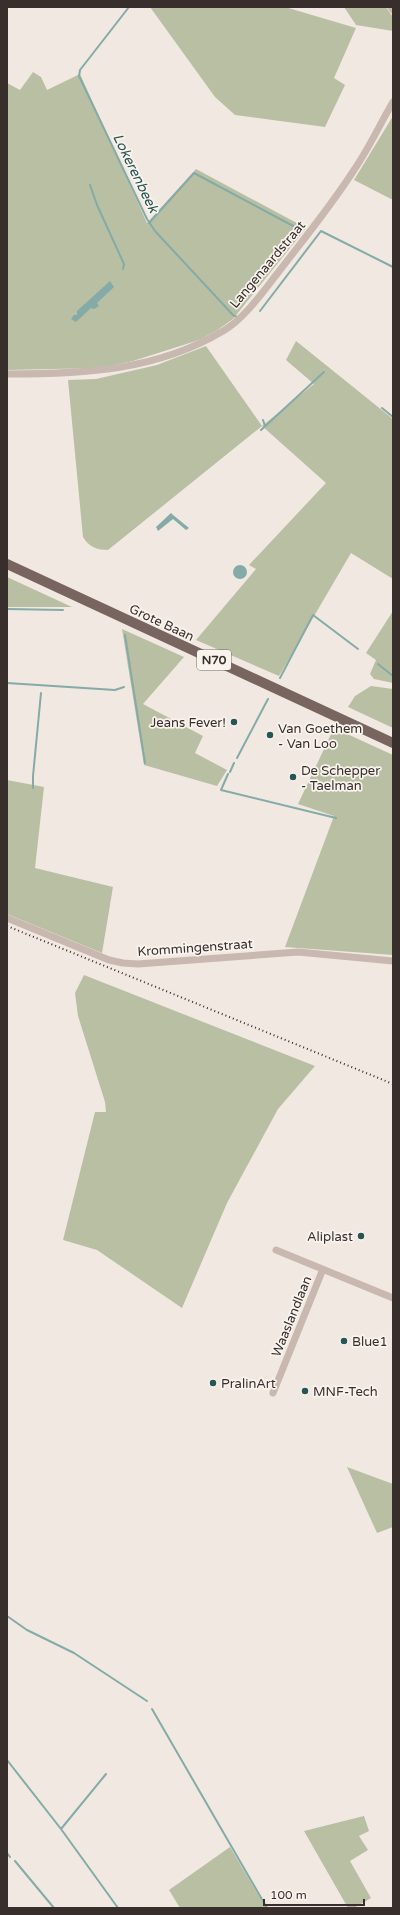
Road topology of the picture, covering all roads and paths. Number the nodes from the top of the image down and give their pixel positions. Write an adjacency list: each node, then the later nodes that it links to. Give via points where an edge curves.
1 (391, 7): 2 (street)
2 (393, 10)
3 (393, 102): 4 (street, Langenaardstraat, via 355,170 327,208 252,305 225,330 198,344 143,364 100,372)
4 (7, 374)
5 (7, 564): 6 (main road, Grote Baan / N70)
6 (393, 743)
7 (7, 918): 8 (street, Krommingenstraat, via 109,960 123,963 298,952)
8 (393, 961)
9 (276, 1250): 10 (street, Waaslandlaan)
10 (323, 1270): 11 (street, Waaslandlaan); 12 (street, Waaslandlaan)
11 (393, 1298)
12 (273, 1393)

